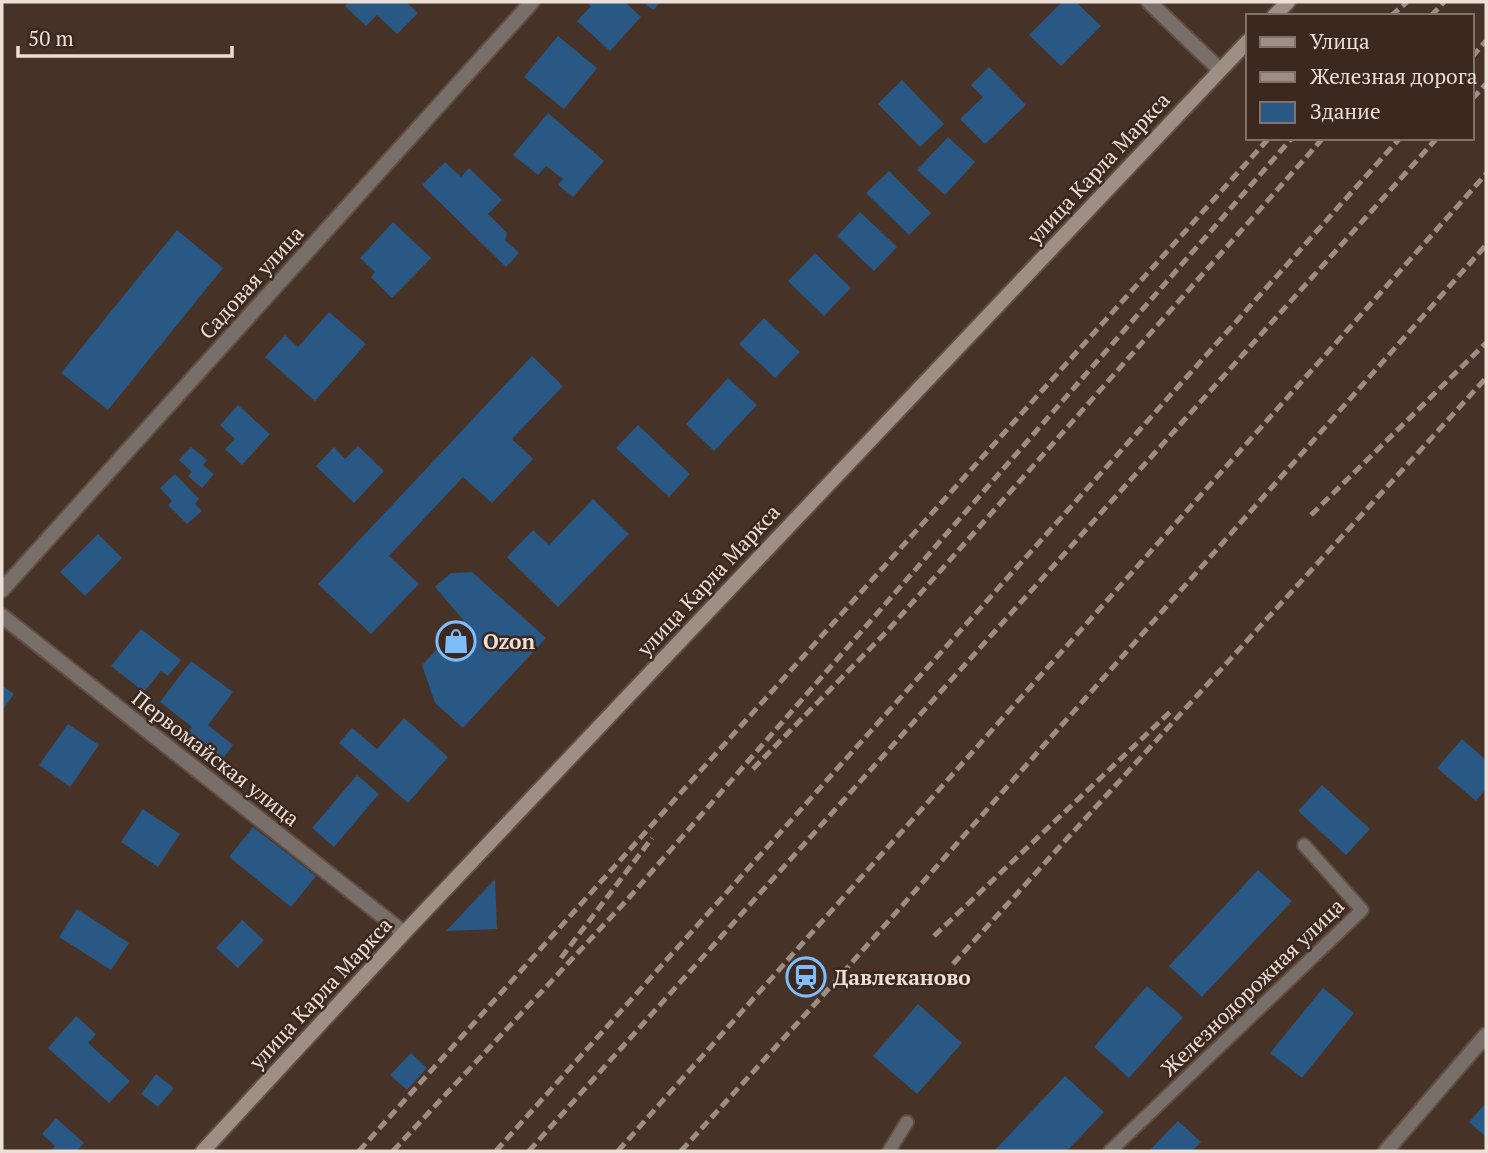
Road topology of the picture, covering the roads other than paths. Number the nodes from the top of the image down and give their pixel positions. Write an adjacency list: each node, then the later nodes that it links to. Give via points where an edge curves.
1 (532, 2): 5 (street, Садовая улица)
2 (1149, 2): 4 (street)
3 (1246, 43): 4 (street, улица Карла Маркса)
4 (1220, 70): 8 (street, улица Карла Маркса)
5 (2, 590)
6 (2, 616): 8 (street, Первомайская улица)
7 (1304, 845): 13 (lane, Железнодорожная улица, via 1362,910)
8 (404, 933): 11 (street, улица Карла Маркса)
9 (1486, 1035): 14 (street)
10 (907, 1122): 12 (lane)
11 (203, 1151)
12 (889, 1151)
13 (1110, 1151)
14 (1386, 1151)

